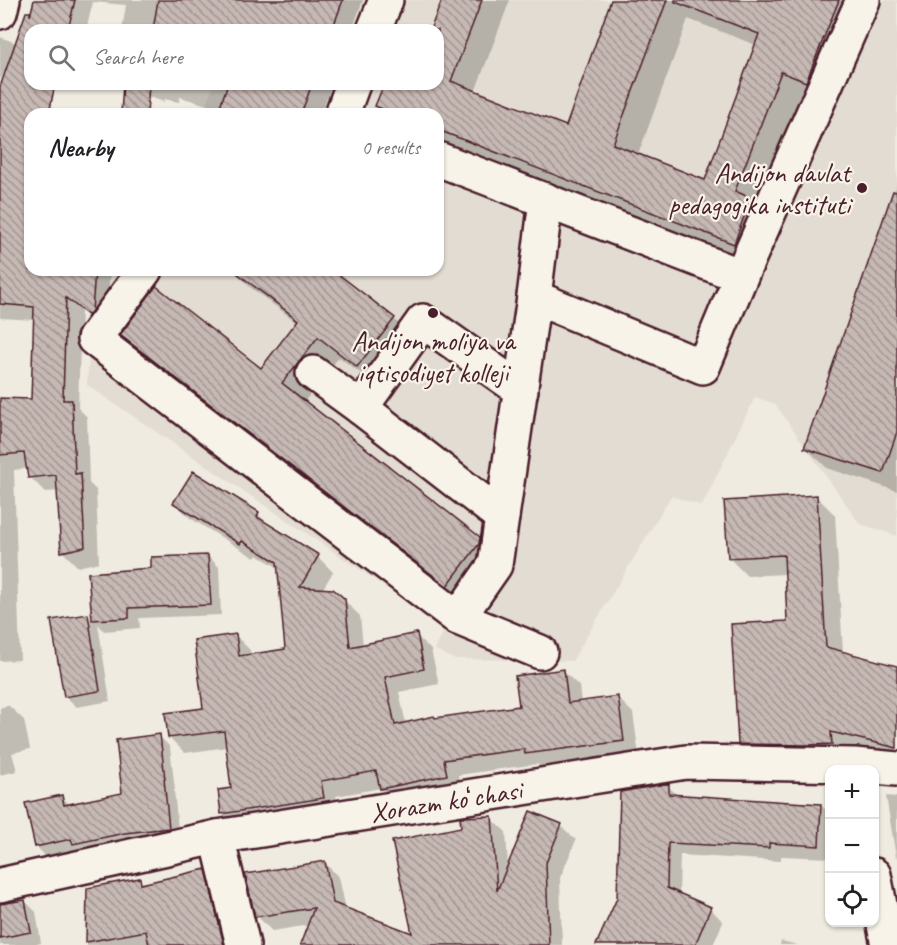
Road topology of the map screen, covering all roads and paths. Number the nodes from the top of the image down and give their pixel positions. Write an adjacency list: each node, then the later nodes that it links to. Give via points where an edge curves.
1 (3, 0): 4 (street)
2 (386, 0): 5 (street)
3 (863, 0): 11 (street)
4 (0, 12)
5 (376, 24)
6 (351, 90): 7 (street)
7 (344, 108)
8 (444, 161): 9 (street)
9 (546, 200): 11 (street); 12 (street)
10 (141, 276): 17 (street, via 94,339)
11 (741, 276): 12 (street, via 703,368)
12 (534, 297): 14 (street)
13 (313, 373): 15 (street)
14 (520, 390): 15 (street, via 423,321); 16 (street)
15 (361, 408): 16 (street)
16 (502, 517): 17 (street, via 495,566)
17 (458, 618): 18 (street)
18 (540, 652)
19 (825, 766): 22 (street, Xorazm koʻchasi, via 686,762)
20 (879, 769): 21 (street, Xorazm koʻchasi)
21 (897, 770)
22 (217, 837): 23 (street, Xorazm koʻchasi); 25 (street)
23 (0, 885)
24 (879, 900): 26 (street)
25 (243, 945)
26 (888, 945)

